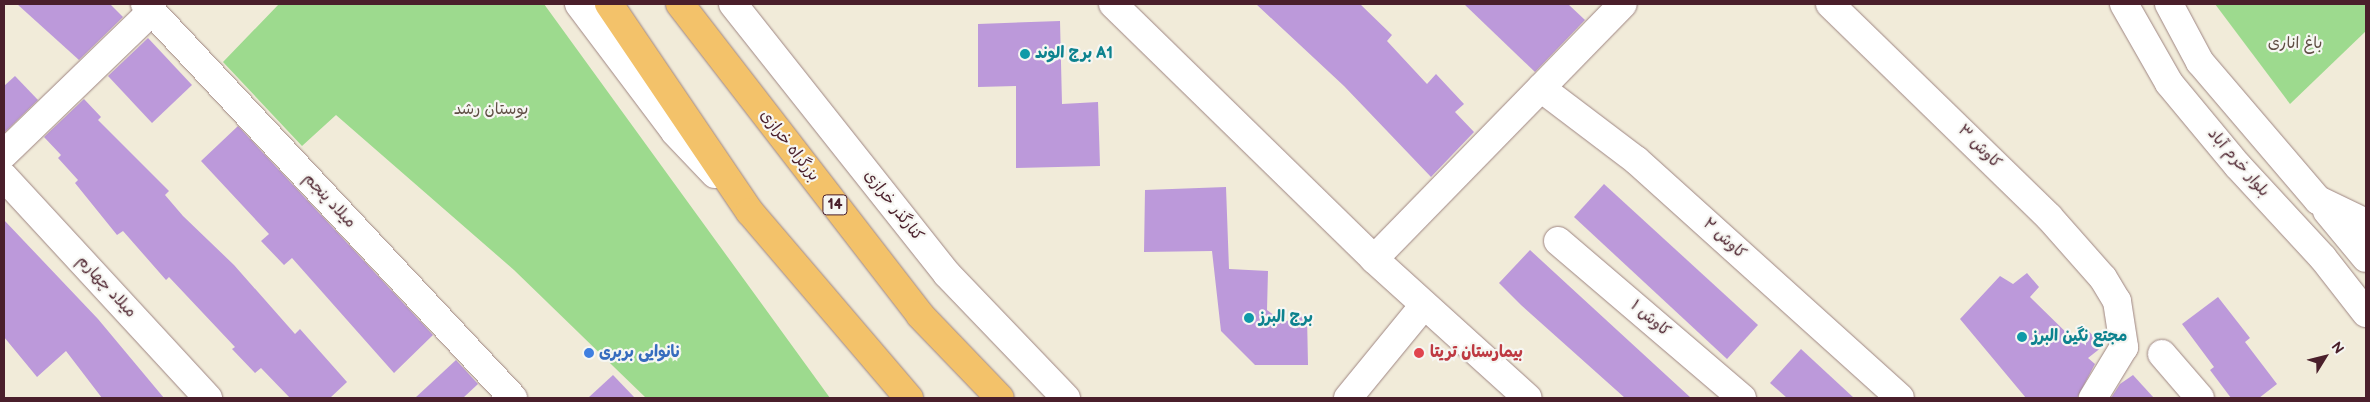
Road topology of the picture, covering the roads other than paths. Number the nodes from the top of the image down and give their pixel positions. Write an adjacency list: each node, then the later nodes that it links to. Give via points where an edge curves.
1 (579, 4): 15 (street, via 675,132)
2 (609, 4): 15 (highway)
3 (680, 4): 28 (highway, بزرگراه خرازی / 14, via 920,315)
4 (733, 4): 29 (street, کنارگذر خرازی, via 947,274)
5 (1113, 4): 20 (street)
6 (1623, 4): 11 (street)
7 (1830, 4): 34 (street, کاوش ۳, via 2049,217 2103,278 2117,301 2124,347)
8 (2124, 4): 18 (street, بلوار خرم آباد, via 2168,83 2238,166)
9 (2168, 4): 14 (street, via 2200,62)
10 (148, 7): 12 (street); 26 (street, میلاد پنجم)
11 (1541, 88): 20 (street); 33 (street, کاوش ۲, via 1636,160)
12 (4, 154)
13 (4, 177): 25 (street, میلاد چهارم)
14 (2318, 200): 16 (street); 19 (street)
15 (750, 212): 27 (highway)
16 (2366, 223)
17 (1558, 240): 32 (street, کاوش ۱)
18 (2323, 258): 21 (street, via 2351,280); 23 (street, بلوار خرم آباد)
19 (2366, 258)
20 (1374, 259): 22 (street)
21 (2366, 283)
22 (1424, 305): 30 (street); 31 (street)
23 (2366, 313)
24 (2162, 354): 35 (street)
25 (208, 398)
26 (513, 398)
27 (909, 398)
28 (1000, 398)
29 (1066, 398)
30 (1348, 398)
31 (1528, 398)
32 (1742, 398)
33 (1900, 398)
34 (2093, 398)
35 (2200, 398)

